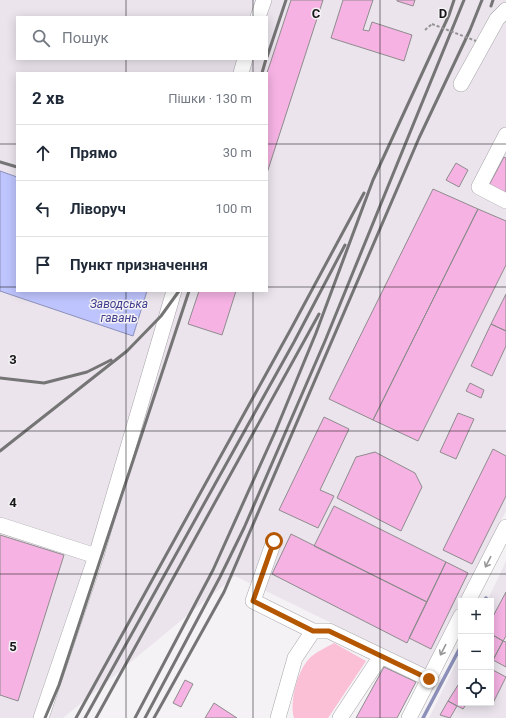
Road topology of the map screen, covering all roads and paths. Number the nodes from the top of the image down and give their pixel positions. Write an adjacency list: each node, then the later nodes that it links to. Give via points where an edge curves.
1 (264, 0): 3 (street)
2 (506, 10): 8 (street, via 497,18)
3 (258, 16)
4 (425, 30): 5 (path, bridge, via 432,24)
5 (476, 41)
6 (245, 60): 7 (street)
7 (241, 72)
8 (461, 84)
9 (506, 135): 10 (street, via 479,187)
10 (506, 201)
11 (174, 292): 15 (street)
12 (0, 525): 15 (street)
13 (506, 527): 16 (street, one-way to 16)
14 (274, 541): 18 (street, via 253,601)
15 (96, 556): 21 (street)
16 (470, 598)
17 (458, 622): 20 (street, one-way to 20)
18 (313, 631): 19 (street, via 329,631); 22 (street, via 295,658)
19 (381, 656): 20 (street); 23 (street)
20 (429, 679): 24 (street)
21 (40, 718)
22 (278, 718)
23 (340, 718)
24 (409, 718)

